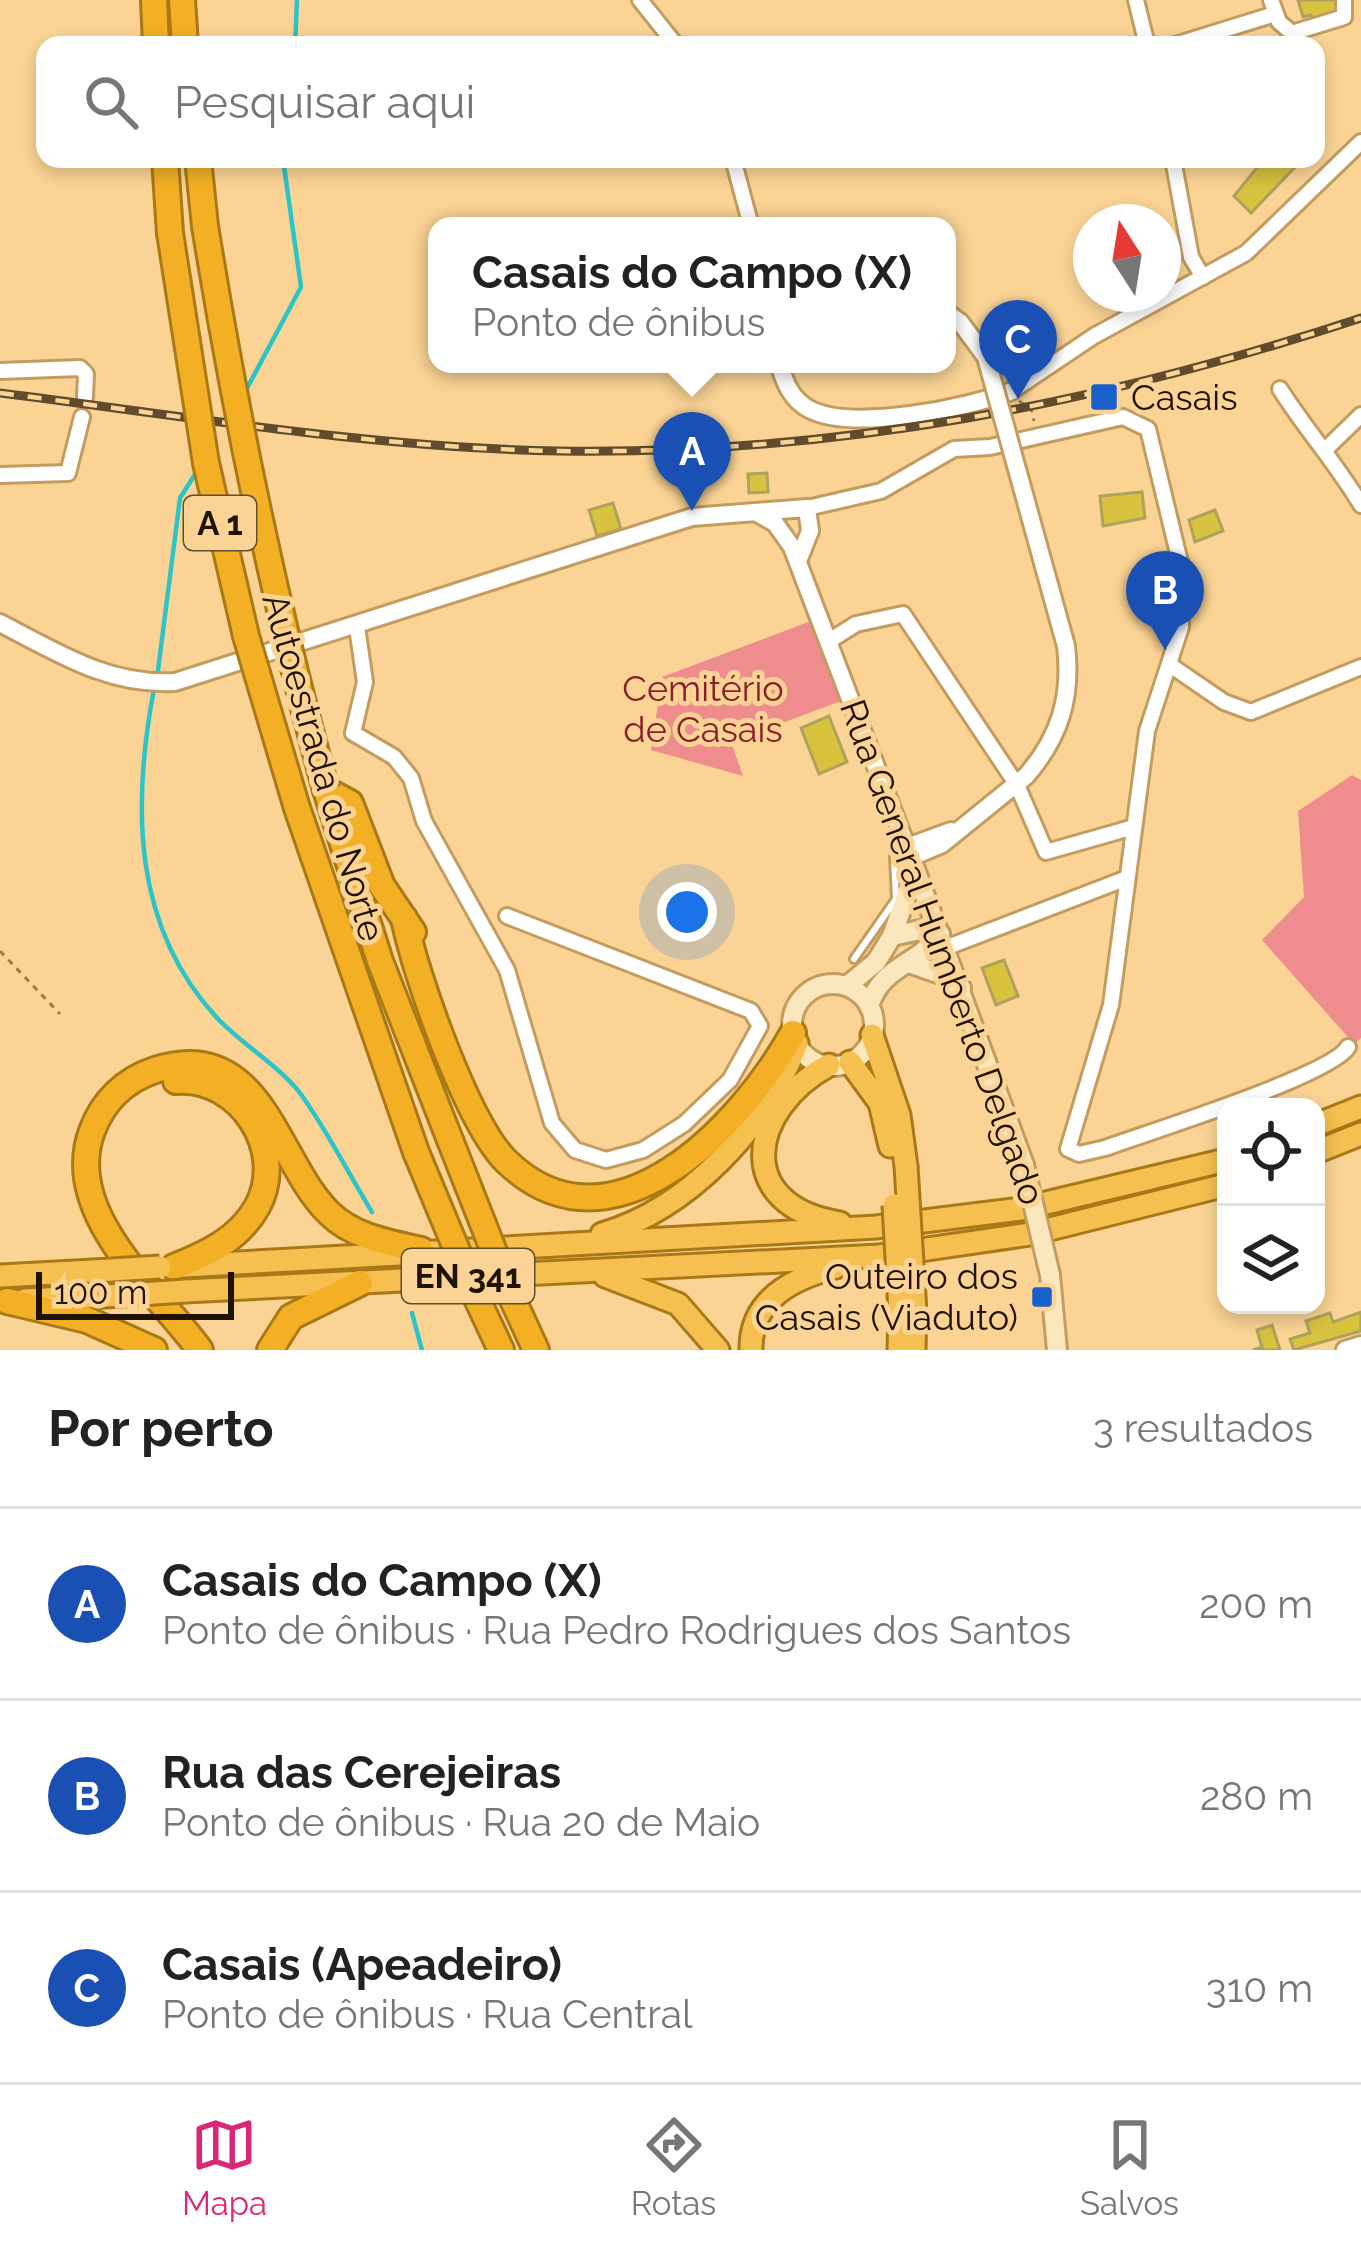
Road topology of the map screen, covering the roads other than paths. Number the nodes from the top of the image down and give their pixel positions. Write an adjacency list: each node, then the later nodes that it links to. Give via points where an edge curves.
1 (154, 0): 7 (highway)
2 (182, 0): 8 (highway)
3 (640, 0): 9 (street)
4 (1136, 0): 10 (street)
5 (1344, 0): 6 (street, via 1344,16 1292,33)
6 (1273, 7): 11 (street)
7 (156, 36)
8 (184, 36)
9 (669, 36)
10 (1146, 36)
11 (1197, 36)
12 (1361, 142): 18 (street, via 1246,253)
13 (166, 168): 79 (highway, Autoestrada do Norte / A 1, bridge, via 206,463 246,635 416,1152)
14 (199, 168): 39 (highway, Autoestrada do Norte / A 1, bridge, via 242,453)
15 (735, 168): 17 (street)
16 (1175, 168): 18 (street, via 1191,257)
17 (749, 217)
18 (1203, 278): 23 (street)
19 (956, 323): 38 (street, bridge, via 986,357 1066,646 1062,718)
20 (0, 370): 24 (street, via 80,368)
21 (783, 373): 23 (street, via 797,402 830,416 922,415)
22 (1280, 389): 27 (street)
23 (1010, 392)
24 (85, 397)
25 (1361, 415): 27 (street)
26 (82, 416): 28 (street, via 68,473)
27 (1328, 448): 29 (street)
28 (0, 477)
29 (1361, 505)
30 (802, 509): 31 (street); 32 (street, via 810,531); 36 (street, via 881,491 954,449 1123,417 1148,429 1181,566 1181,627)
31 (751, 510): 32 (street, Rua General Humberto Delgado, via 775,523); 34 (street, via 603,543)
32 (795, 554): 35 (street, Rua General Humberto Delgado)
33 (0, 623): 34 (street, via 97,673 147,684)
34 (357, 627): 45 (street, via 364,682 353,733 394,757 411,778 424,821 485,922 552,1123 575,1150 606,1160 644,1150 730,1080 760,1026 752,1011)
35 (830, 641): 38 (street, via 856,624 903,614); 40 (street, Rua General Humberto Delgado)
36 (1170, 665): 37 (street, via 1251,712); 41 (street, via 1147,730)
37 (1361, 667)
38 (1022, 781): 41 (street, via 1046,852); 42 (street)
39 (326, 790): 54 (highway, via 350,803 368,856 426,951 470,1098 504,1159 529,1180 563,1195 632,1191 687,1160); 80 (highway, Autoestrada do Norte / A 1, bridge, via 380,961)
40 (897, 820): 42 (street); 43 (street, Rua General Humberto Delgado)
41 (1134, 827): 44 (street)
42 (939, 839): 43 (street); 43 (street)
43 (914, 865): 46 (main road); 47 (main road, Rua General Humberto Delgado); 48 (lane, via 894,856 892,908)
44 (1127, 878): 47 (street); 55 (street, via 1111,1005 1069,1151 1106,1148 1280,1084)
45 (507, 916)
46 (892, 936): 47 (main road, via 925,929); 50 (main road)
47 (943, 941): 49 (main road); 51 (main road, Rua General Humberto Delgado)
48 (854, 959)
49 (909, 963): 51 (main road); 52 (main road, via 883,976)
50 (847, 986): 52 (main road); 54 (main road, via 811,991 795,1009)
51 (961, 988): 85 (main road, Rua General Humberto Delgado, bridge, via 1024,1165 1050,1275)
52 (869, 1006): 53 (main road)
53 (872, 1035): 56 (main road); 62 (highway, via 899,1114)
54 (795, 1038): 56 (main road, via 816,1062); 65 (highway, via 779,1084 694,1185 623,1227)
55 (1348, 1047)
56 (839, 1064): 62 (highway, via 880,1103); 64 (highway, via 804,1079 776,1106 764,1162 796,1211)
57 (1361, 1106): 58 (highway)
58 (1325, 1121)
59 (1361, 1134): 60 (highway)
60 (1325, 1148)
61 (1217, 1162): 64 (highway, EN 341, via 1021,1209)
62 (899, 1167): 73 (highway, bridge)
63 (1217, 1187): 67 (highway, EN 341, via 1030,1234)
64 (876, 1227): 65 (highway, EN 341)
65 (553, 1244): 66 (highway, EN 341)
66 (421, 1250): 68 (highway, EN 341); 76 (highway, via 362,1234 330,1214 274,1123 237,1082 186,1066 134,1079 97,1116 88,1141 90,1194 113,1239)
67 (879, 1256): 69 (highway, EN 341); 82 (highway, via 780,1290 758,1315)
68 (167, 1267): 70 (highway, EN 341, bridge); 77 (highway, via 224,1243 244,1224 259,1204 267,1157 230,1097 185,1081 140,1090 122,1106 100,1143 98,1166 112,1211)
69 (575, 1270): 71 (highway, EN 341); 81 (highway, via 667,1298)
70 (10, 1275)
71 (361, 1282): 72 (highway, EN 341, bridge); 78 (highway, via 291,1317)
72 (4, 1302): 75 (highway, via 116,1330)
73 (908, 1312): 83 (highway); 84 (highway)
74 (1361, 1345): 86 (street)
75 (154, 1350)
76 (200, 1350)
77 (219, 1350)
78 (270, 1350)
79 (501, 1350)
80 (536, 1350)
81 (718, 1350)
82 (751, 1350)
83 (899, 1350)
84 (914, 1350)
85 (1057, 1350)
86 (1345, 1350)

